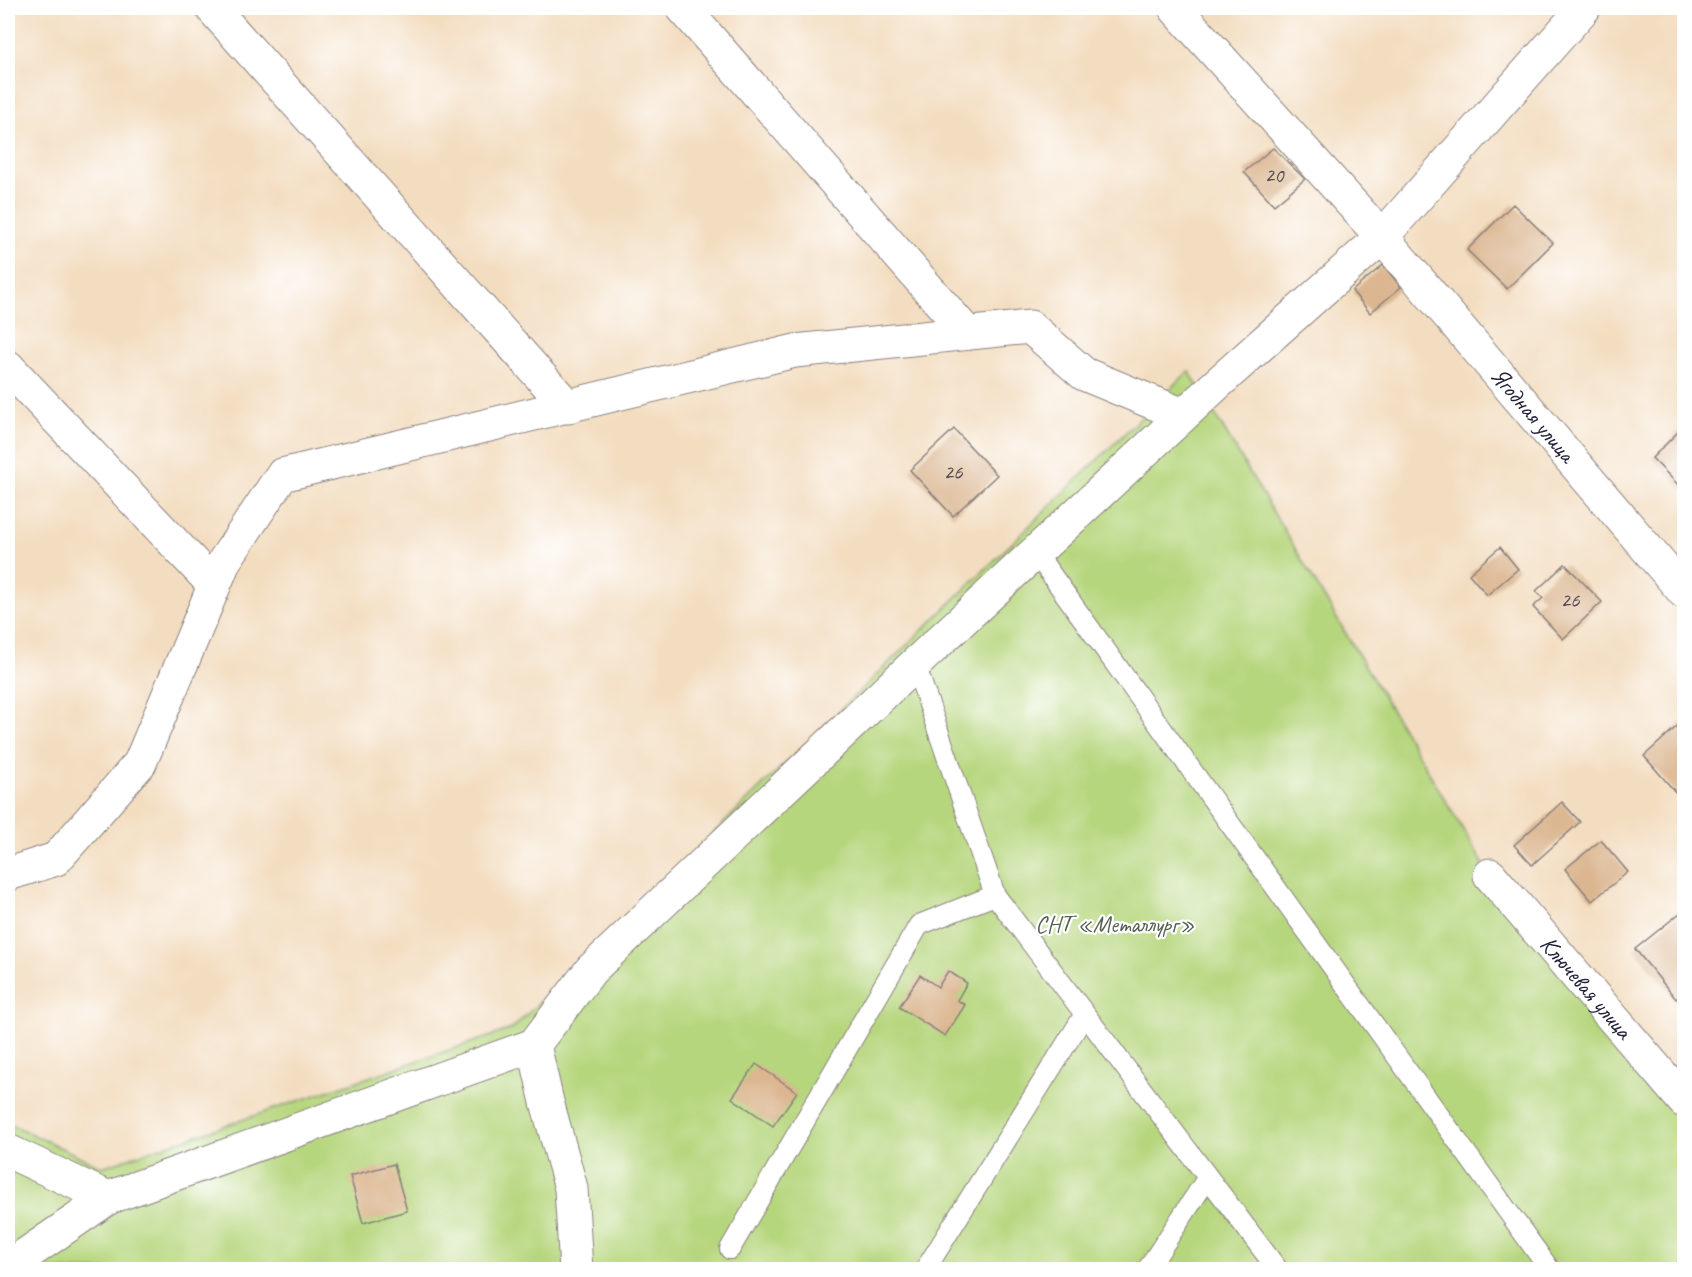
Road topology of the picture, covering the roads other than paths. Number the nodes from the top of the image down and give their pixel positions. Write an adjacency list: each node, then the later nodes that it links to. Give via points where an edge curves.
1 (212, 8): 8 (street)
2 (683, 8): 6 (street)
3 (1175, 8): 5 (street, Ягодная улица)
4 (1584, 8): 5 (street)
5 (1382, 237): 9 (street); 12 (street, Ягодная улица)
6 (967, 333): 8 (street, via 795,351); 9 (street, via 1030,327 1084,374)
7 (8, 367): 11 (street)
8 (568, 407): 11 (street, via 282,475 225,560)
9 (1183, 415): 10 (street)
10 (1035, 552): 13 (street); 29 (lane)
11 (214, 585): 14 (street, via 140,763 56,860)
12 (1684, 592)
13 (915, 664): 16 (lane); 18 (street, via 591,970)
14 (8, 874)
15 (1490, 875): 19 (street, Ключевая улица)
16 (995, 895): 17 (lane); 23 (lane, via 919,925)
17 (1085, 1014): 21 (lane); 26 (lane)
18 (534, 1045): 22 (street); 25 (street, via 571,1188)
19 (1684, 1101)
20 (8, 1151): 22 (street)
21 (1208, 1176): 27 (lane); 28 (lane)
22 (108, 1198): 24 (street)
23 (730, 1249)
24 (8, 1267)
25 (576, 1269)
26 (925, 1269)
27 (1147, 1269)
28 (1278, 1269)
29 (1550, 1269)

